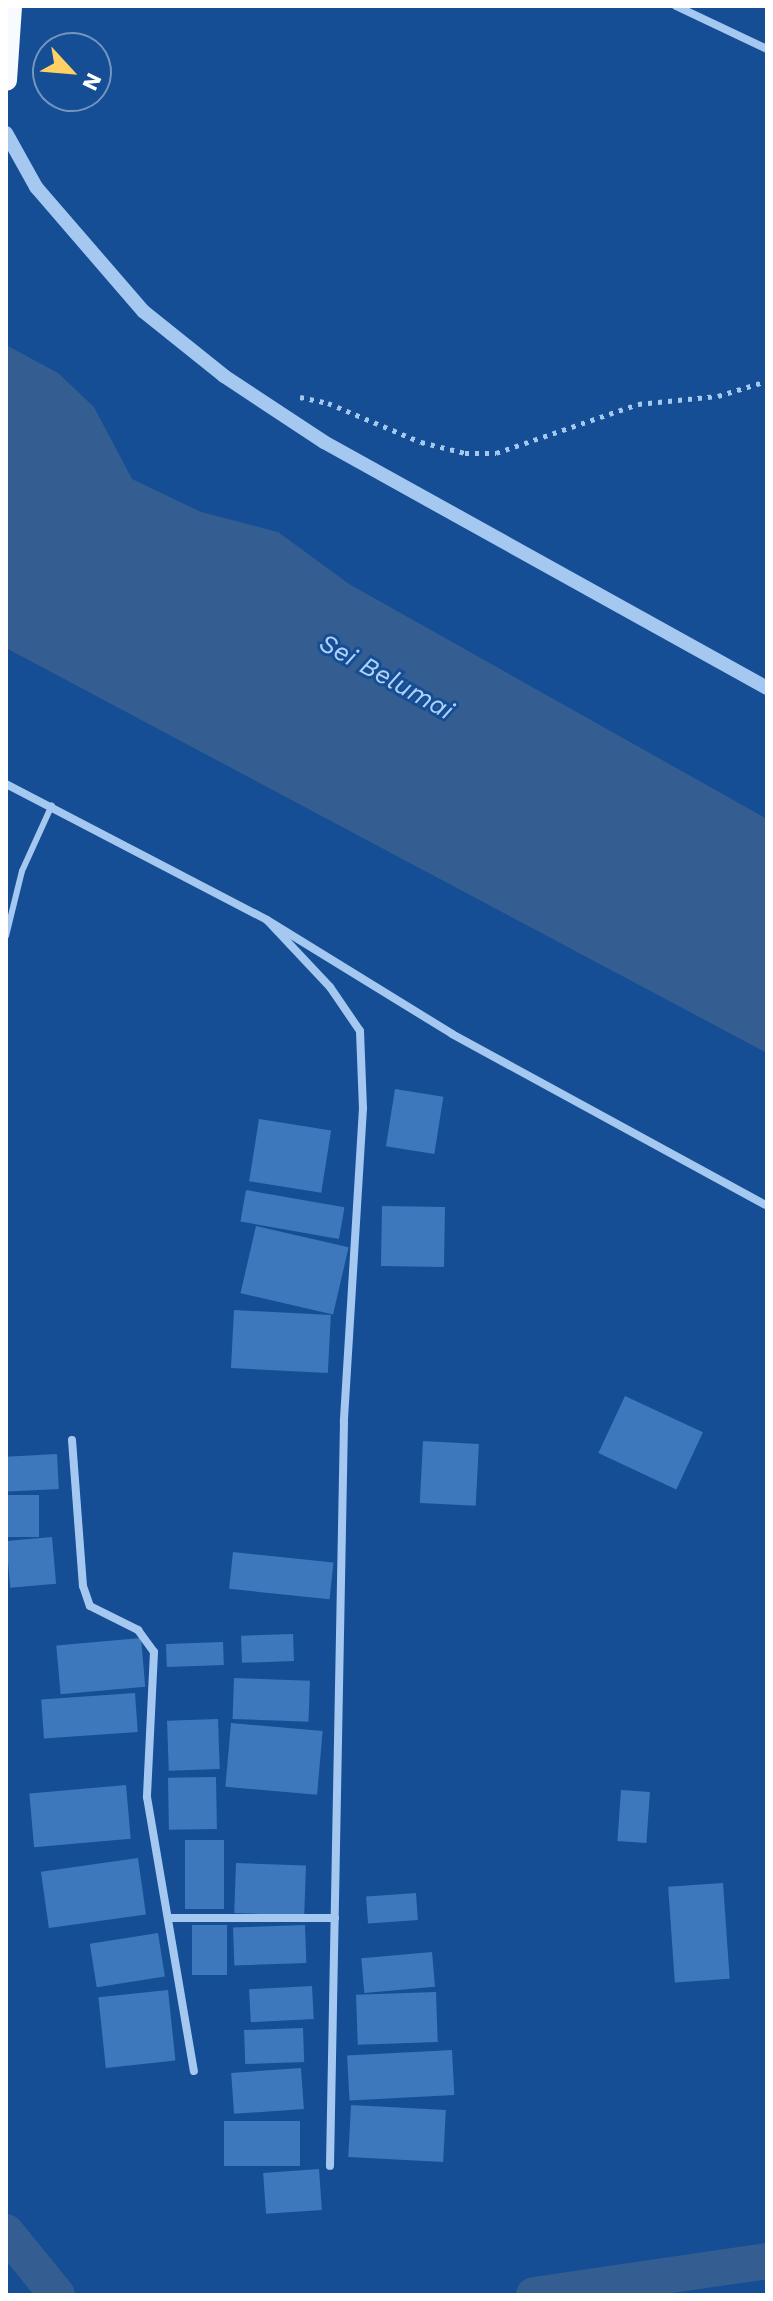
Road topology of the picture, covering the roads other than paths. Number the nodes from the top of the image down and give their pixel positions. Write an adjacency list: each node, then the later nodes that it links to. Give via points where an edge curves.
1 (11, 6): 4 (highway)
2 (676, 6): 3 (street)
3 (767, 49)
4 (6, 80)
5 (6, 133): 6 (street, via 36,187 143,311 266,407 592,595)
6 (767, 688)
7 (6, 784): 8 (street)
8 (52, 805): 9 (street); 10 (lane, via 22,871)
9 (267, 920): 11 (street, via 452,1034); 14 (street, via 330,987 360,1031 363,1108 344,1422)
10 (6, 936)
11 (767, 1206)
12 (72, 1440): 13 (street, via 83,1586 90,1606 138,1630 154,1652 147,1797)
13 (171, 1918): 14 (street); 15 (street)
14 (335, 1918): 16 (street)
15 (194, 2071)
16 (330, 2166)

